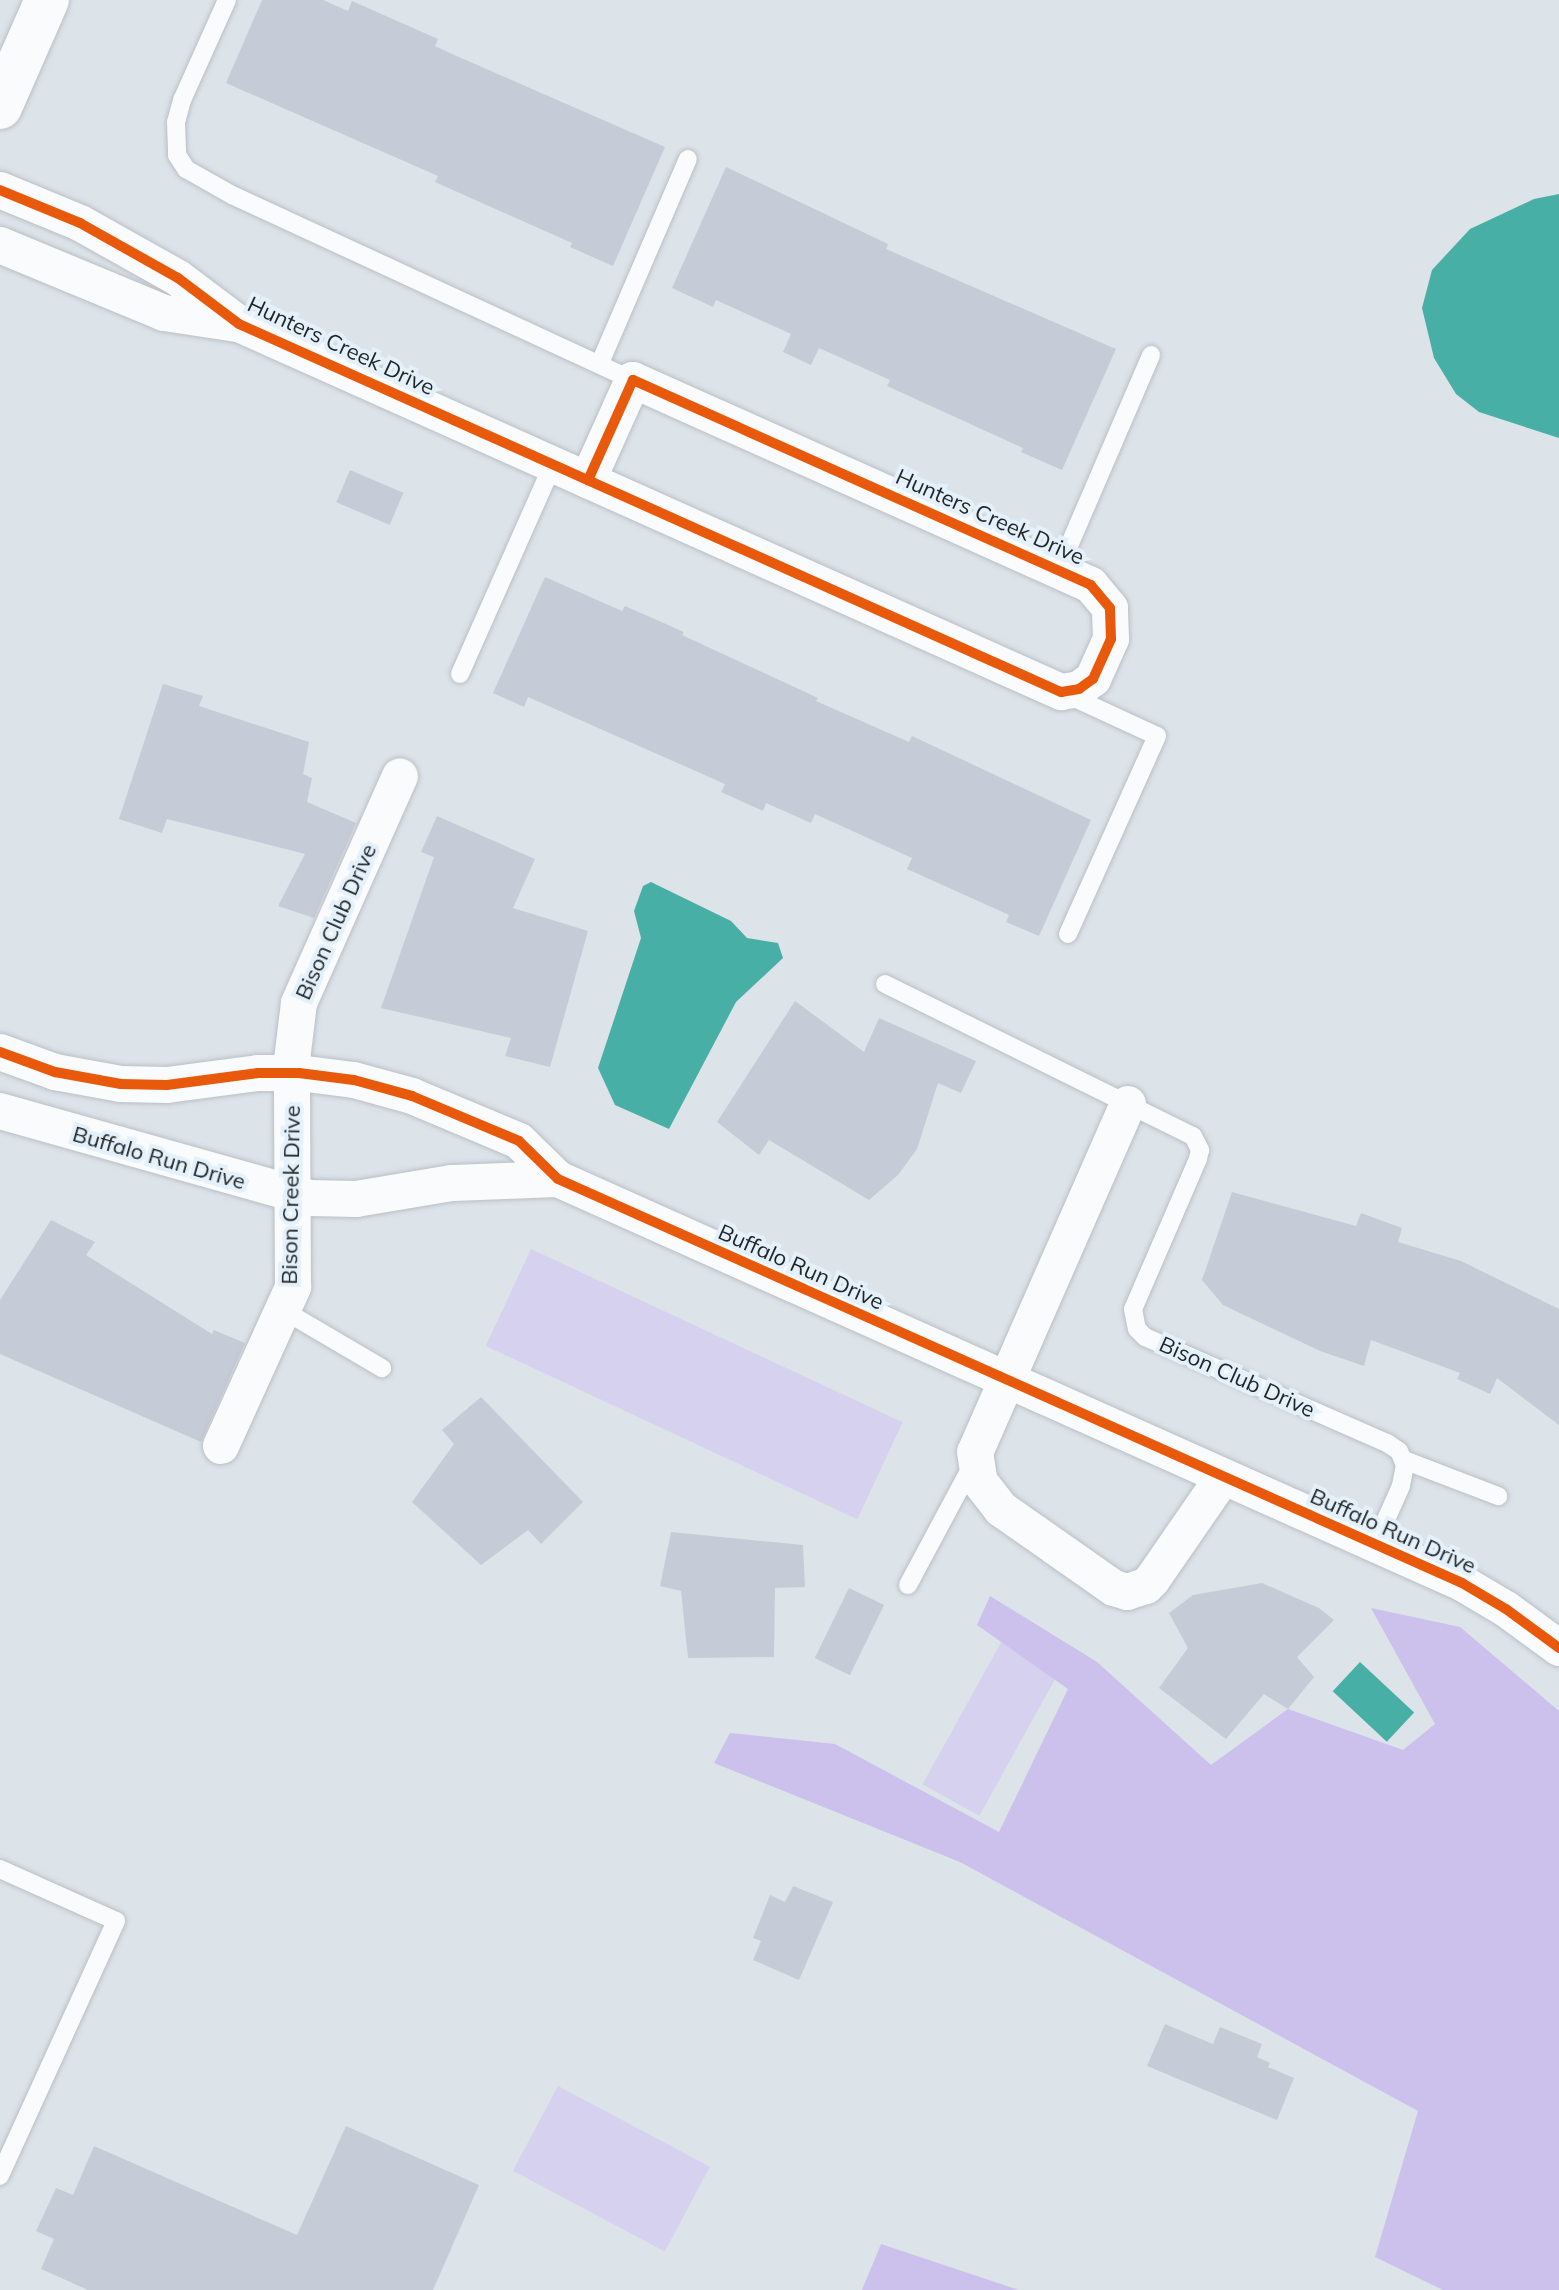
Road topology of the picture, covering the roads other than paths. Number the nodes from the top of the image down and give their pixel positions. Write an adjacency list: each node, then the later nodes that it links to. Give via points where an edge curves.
1 (47, 0): 3 (main road)
2 (227, 0): 9 (lane, via 176,122 177,155 186,169 232,195)
3 (0, 107)
4 (688, 159): 9 (lane)
5 (0, 190): 7 (street, Hunters Creek Drive, via 80,223 178,278)
6 (0, 245): 7 (street, Hunters Creek Drive, via 164,313)
7 (239, 324): 11 (street, Hunters Creek Drive)
8 (1151, 355): 13 (lane)
9 (600, 363): 10 (lane)
10 (633, 380): 12 (street); 13 (street, Hunters Creek Drive)
11 (553, 464): 12 (street, Hunters Creek Drive); 14 (lane)
12 (588, 480): 15 (street, Hunters Creek Drive)
13 (1059, 569): 15 (street, Hunters Creek Drive, via 1099,592 1110,608 1112,624 1093,679)
14 (460, 674)
15 (1061, 692): 17 (lane, via 1157,736)
16 (400, 776): 20 (street, Bison Club Drive, via 299,1003)
17 (1068, 934)
18 (885, 984): 21 (lane, Bison Club Drive)
19 (0, 1052): 20 (street, Buffalo Run Drive, via 55,1072 121,1084)
20 (292, 1073): 23 (street, Buffalo Run Drive, via 354,1080 412,1096 519,1141); 24 (street, Bison Creek Drive)
21 (1128, 1104): 27 (street); 30 (lane, Bison Club Drive, via 1189,1133 1200,1150 1133,1309 1137,1329 1387,1443)
22 (0, 1111): 24 (street, Buffalo Run Drive)
23 (558, 1179): 24 (street, Buffalo Run Drive, via 452,1183 340,1200); 27 (street, Buffalo Run Drive)
24 (295, 1196): 25 (street, Bison Creek Drive, via 293,1287)
25 (283, 1310): 26 (lane); 28 (street, Bison Creek Drive)
26 (382, 1368)
27 (1005, 1381): 29 (street); 31 (street, Buffalo Run Drive)
28 (221, 1446)
29 (976, 1458): 31 (street, via 980,1482 1001,1509 1127,1592 1152,1580); 34 (lane)
30 (1404, 1460): 32 (lane); 33 (lane, via 1401,1486)
31 (1223, 1477): 33 (street, Buffalo Run Drive)
32 (1498, 1496)
33 (1375, 1544): 35 (street, Buffalo Run Drive, via 1489,1598)
34 (908, 1585)
35 (1559, 1648)
36 (2, 1877): 37 (lane, via 116,1921)
37 (0, 2176)

